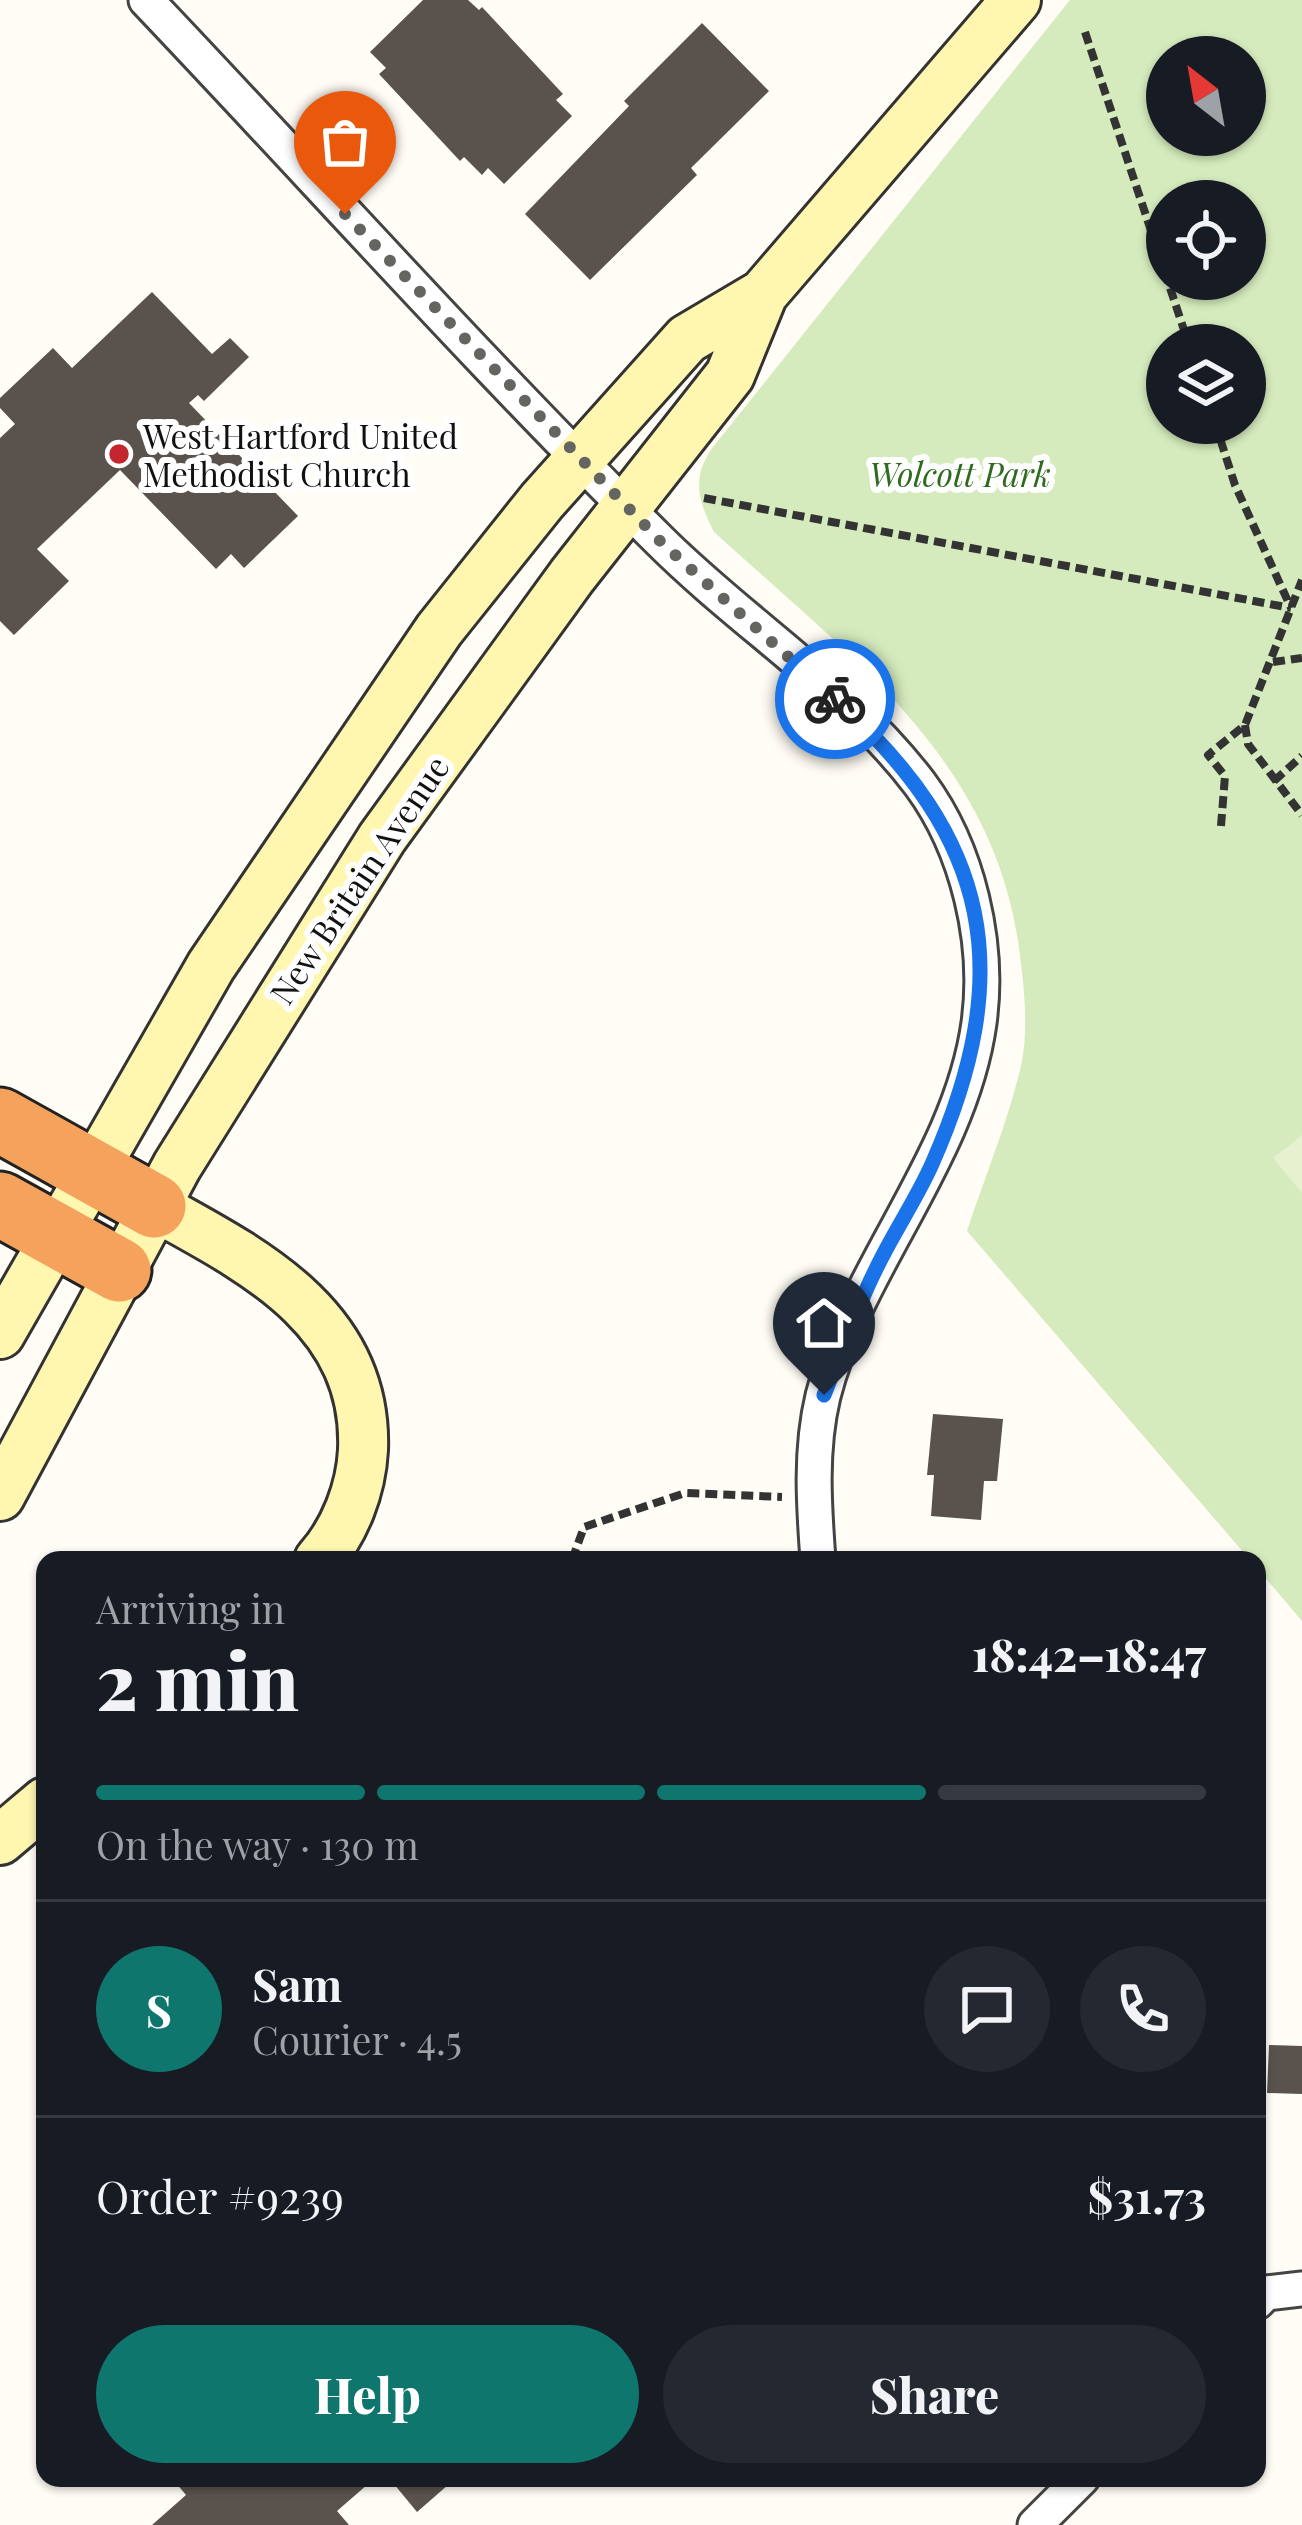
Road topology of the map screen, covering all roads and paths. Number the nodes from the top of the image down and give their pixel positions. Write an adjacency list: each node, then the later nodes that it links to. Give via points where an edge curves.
1 (146, 0): 7 (street)
2 (1016, 0): 4 (main road, New Britain Avenue)
3 (1085, 32): 5 (path)
4 (763, 294): 7 (main road, New Britain Avenue, via 687,339); 9 (main road, New Britain Avenue, via 730,375)
5 (1182, 324)
6 (1222, 444): 11 (path)
7 (579, 459): 9 (street); 20 (main road, New Britain Avenue, via 458,606 329,785)
8 (704, 498): 11 (path)
9 (626, 507): 22 (main road, New Britain Avenue, via 354,878); 27 (street, via 880,740 920,785 968,880 982,978 966,1077 824,1395)
10 (1302, 580): 11 (path)
11 (1292, 608): 13 (path)
12 (1302, 658): 13 (path)
13 (1273, 662): 14 (path)
14 (1245, 725): 16 (path); 18 (path, via 1208,755 1226,776)
15 (1302, 756): 16 (path)
16 (1274, 781): 17 (path)
17 (1302, 815)
18 (1221, 826)
19 (0, 1120): 20 (highway)
20 (91, 1170): 22 (highway); 23 (main road, New Britain Avenue)
21 (0, 1204): 23 (highway)
22 (154, 1206): 24 (main road, New Britain Avenue); 28 (main road, via 279,1279 342,1352 359,1405 361,1470)
23 (55, 1234): 24 (highway); 25 (main road, New Britain Avenue)
24 (118, 1270): 26 (main road, New Britain Avenue)
25 (0, 1334)
26 (0, 1496)
27 (813, 1498): 29 (path, via 685,1493 584,1527); 30 (street)
28 (324, 1551)
29 (575, 1551)
30 (817, 1551)
31 (36, 1810): 32 (main road)
32 (0, 1840)
33 (1302, 2289): 34 (street)
34 (1266, 2291)
35 (1073, 2487): 36 (street)
36 (1035, 2525)

